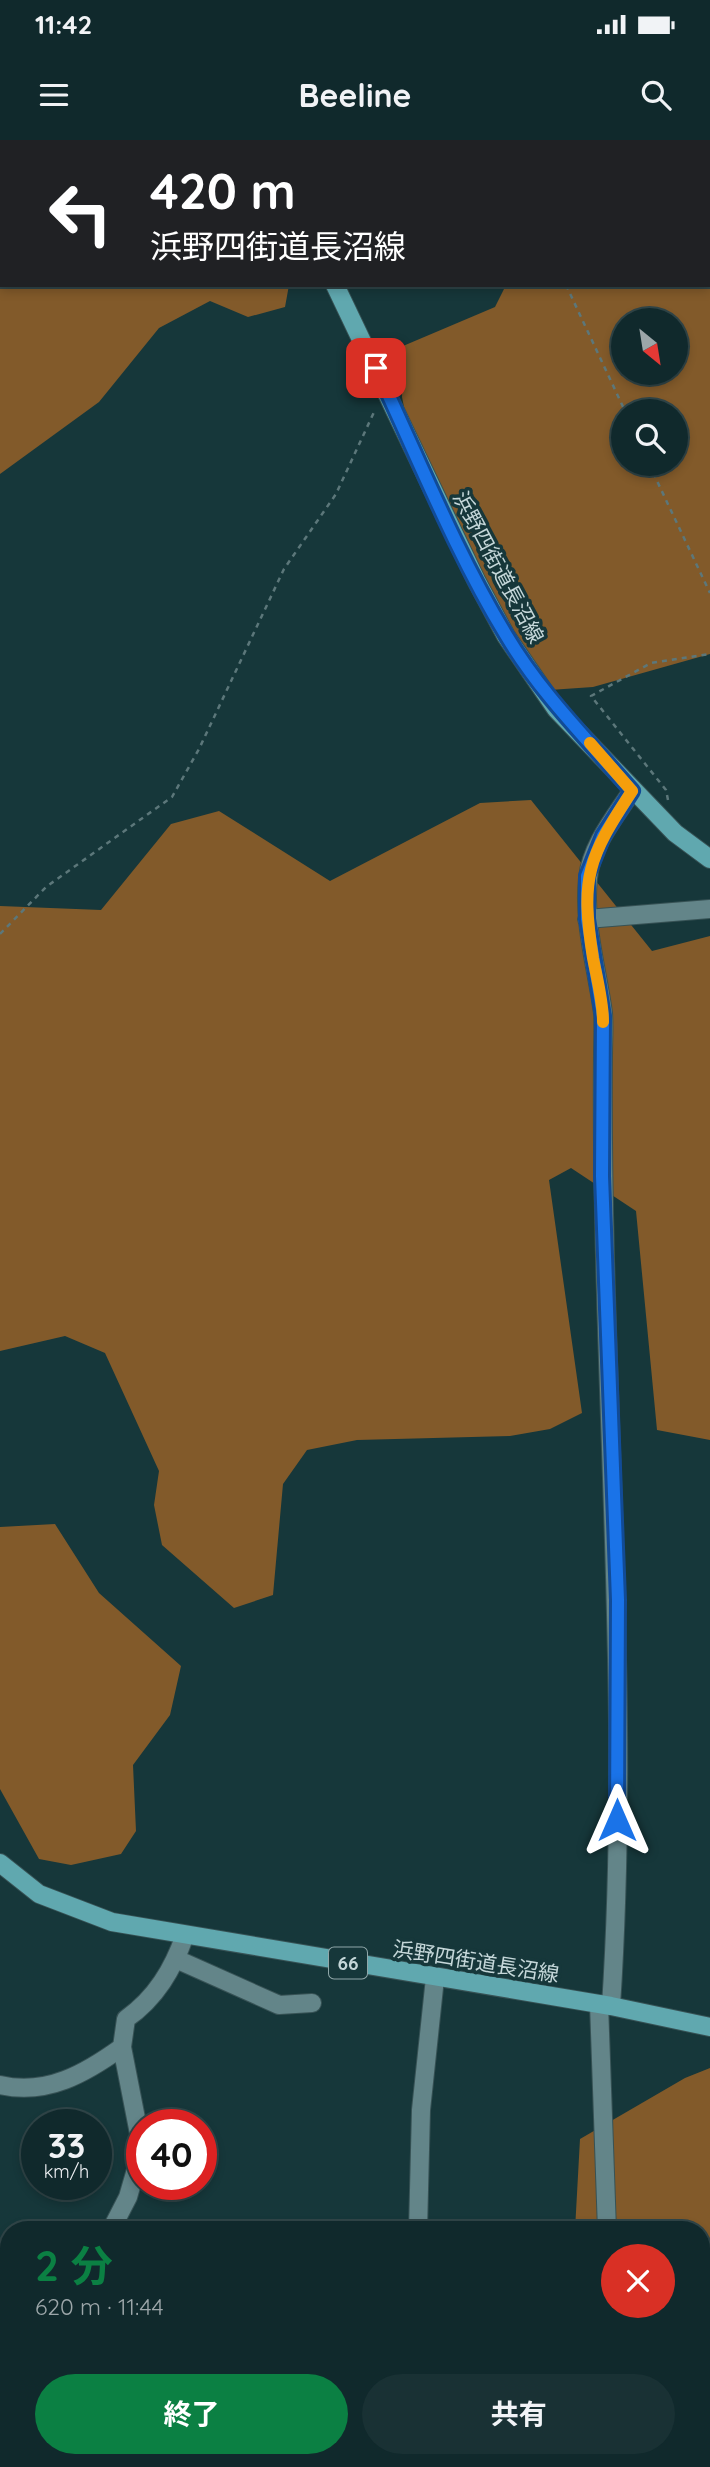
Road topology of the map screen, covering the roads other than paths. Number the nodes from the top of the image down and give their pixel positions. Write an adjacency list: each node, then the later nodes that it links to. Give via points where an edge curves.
1 (336, 287): 2 (main road, 浜野四街道長沼線, via 506,636 556,709)
2 (632, 791): 3 (main road, 浜野四街道長沼線); 5 (street, via 603,836 587,876)
3 (710, 859)
4 (710, 909): 5 (street)
5 (587, 919): 11 (street, via 603,1016 602,1176 618,1600 617,1919)
6 (0, 1863): 7 (main road, 浜野四街道長沼線 / 66, via 39,1894 112,1922)
7 (185, 1935): 8 (street); 9 (main road, 浜野四街道長沼線 / 66)
8 (176, 1959): 10 (street, via 279,2005); 13 (street, via 164,1980 126,2019)
9 (435, 1978): 11 (main road, 浜野四街道長沼線 / 66); 16 (street, via 421,2110)
10 (312, 2003)
11 (605, 2005): 12 (main road, 浜野四街道長沼線 / 66); 17 (street)
12 (710, 2027)
13 (121, 2047): 14 (street, via 83,2075 57,2082); 15 (street, via 142,2150)
14 (0, 2085)
15 (116, 2221)
16 (418, 2221)
17 (607, 2221)

